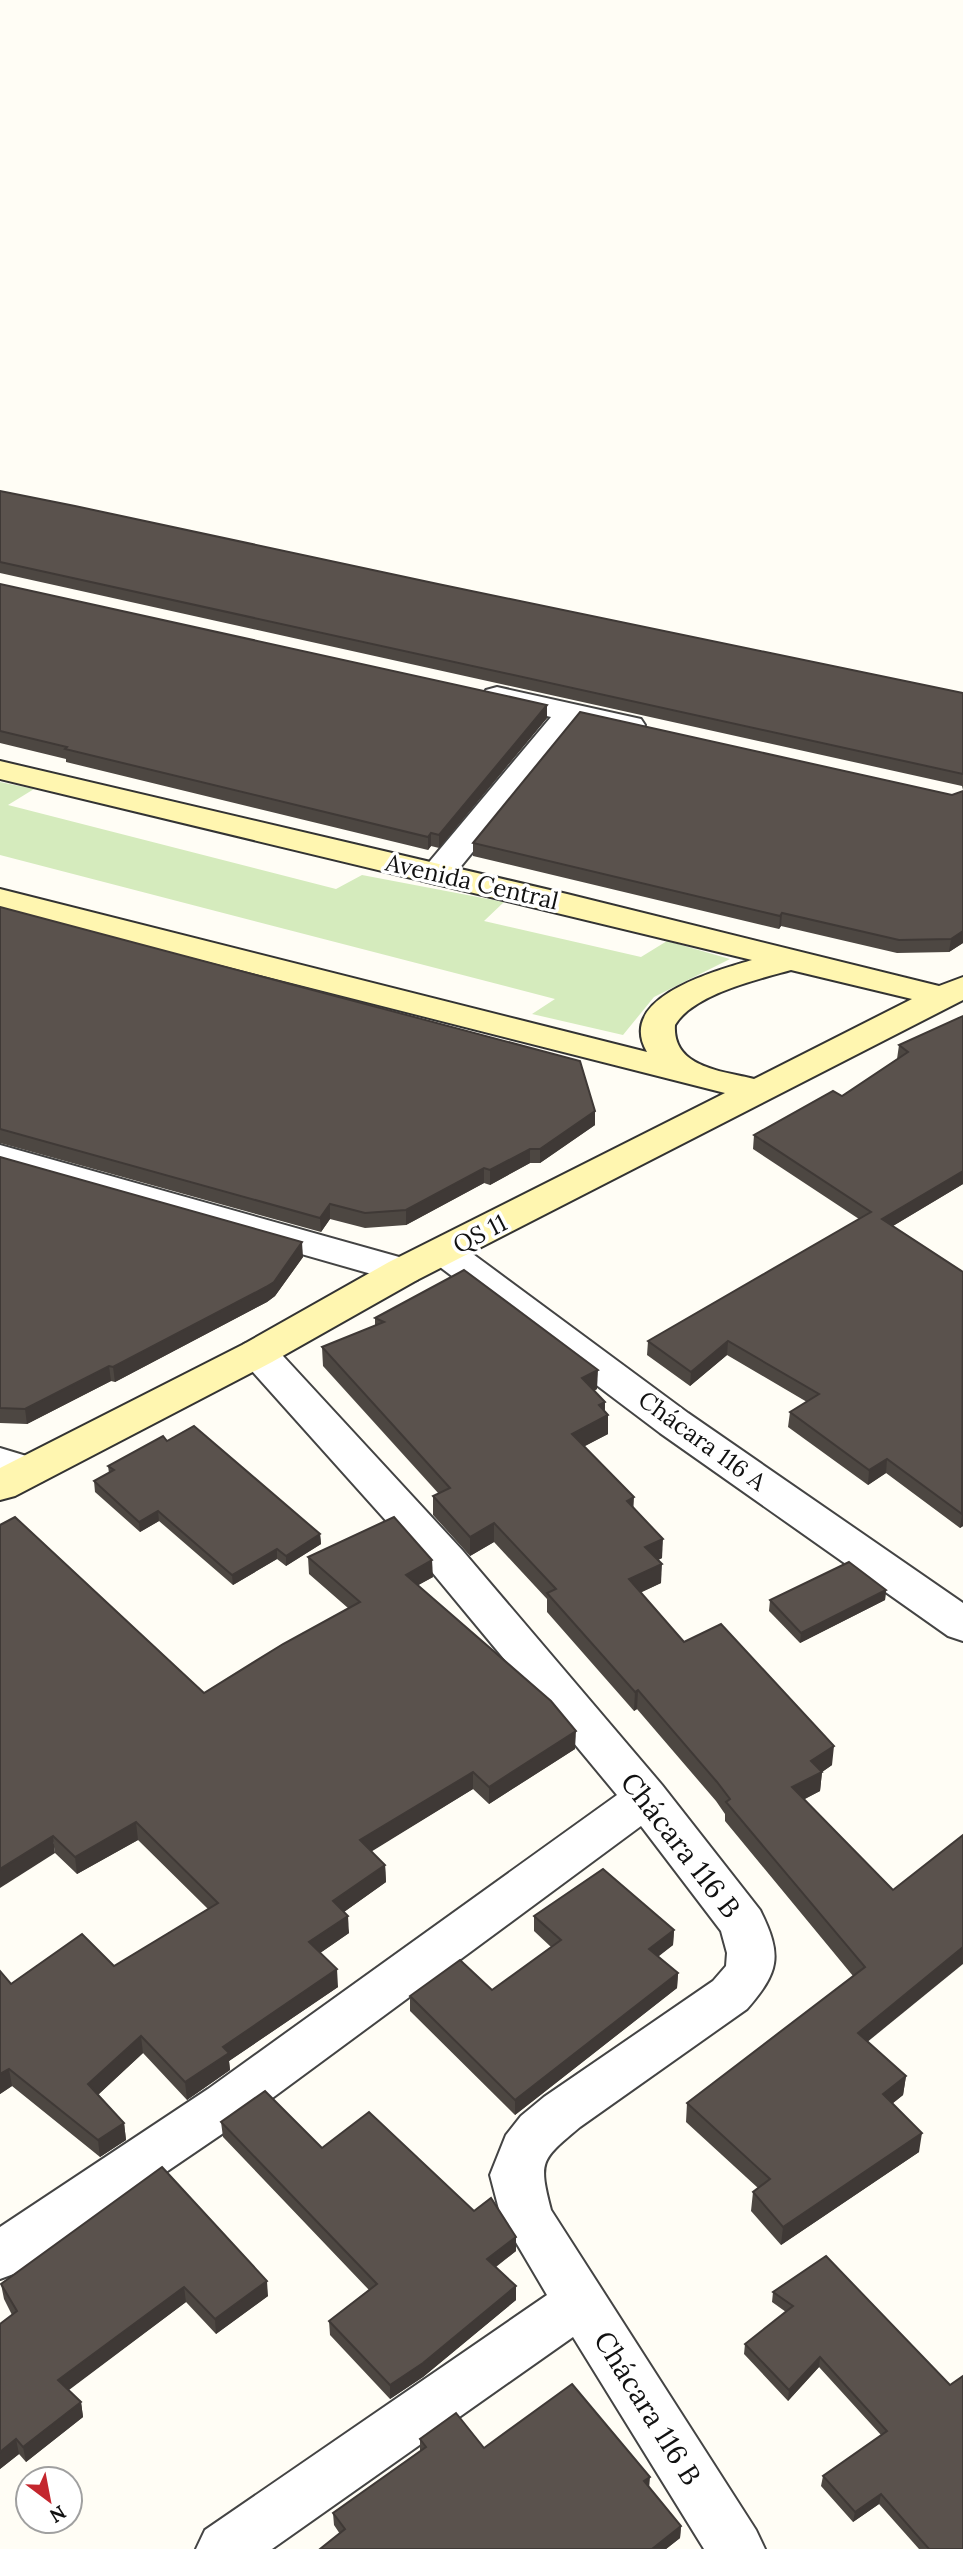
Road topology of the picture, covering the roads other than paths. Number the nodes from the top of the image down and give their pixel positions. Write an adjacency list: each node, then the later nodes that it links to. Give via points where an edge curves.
1 (476, 691): 2 (street)
2 (571, 712): 3 (street); 5 (street)
3 (652, 730)
4 (0, 770): 5 (street, Avenida Central)
5 (437, 874): 7 (street, Avenida Central)
6 (0, 899): 9 (street)
7 (787, 960): 8 (street, Avenida Central); 9 (street, via 721,981 668,1009 658,1025 661,1045)
8 (953, 992): 10 (street, QS 11)
9 (682, 1071): 10 (street)
10 (759, 1091): 12 (street, QS 11)
11 (0, 1156): 13 (street)
12 (445, 1252): 13 (street, QS 11); 16 (street, Chácara 116 A, via 674,1423)
13 (403, 1271): 14 (street, QS 11)
14 (258, 1353): 15 (street, QS 11); 17 (street, Chácara 116 B, via 447,1561)
15 (9, 1473)
16 (963, 1625)
17 (646, 1797): 18 (street, via 226,2104); 19 (street, Chácara 116 B, via 743,1924 751,1953 750,1972 730,1995 562,2112 524,2150 516,2175 527,2217)
18 (0, 2256)
19 (582, 2301): 20 (street); 21 (street, Chácara 116 B)
20 (225, 2549)
21 (736, 2549)

